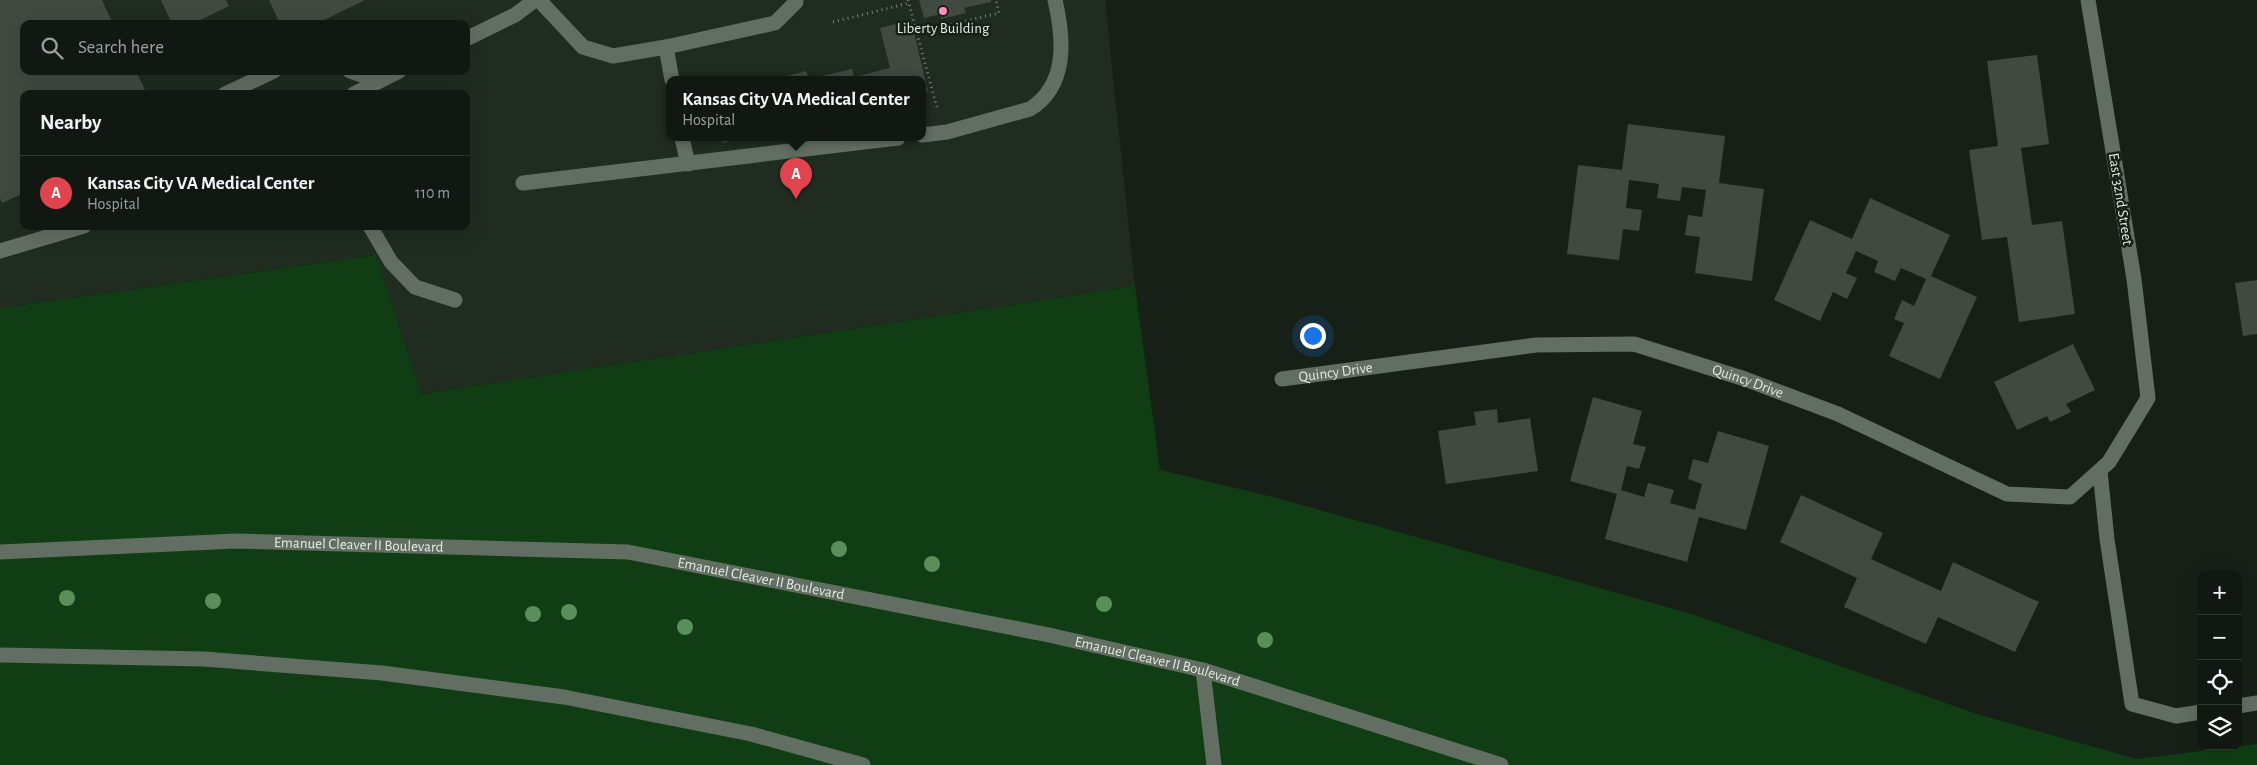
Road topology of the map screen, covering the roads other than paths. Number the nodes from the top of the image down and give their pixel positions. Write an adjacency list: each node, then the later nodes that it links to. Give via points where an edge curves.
1 (537, 0): 5 (main road); 6 (main road, via 583,47 598,53 613,56)
2 (1055, 0): 14 (main road, via 1062,30 1062,58 1042,102 1030,109)
3 (2088, 0): 24 (main road, East 32nd Street, via 2134,279)
4 (796, 2): 6 (main road, via 775,23)
5 (470, 37)
6 (666, 47): 10 (main road)
7 (265, 75): 12 (main road)
8 (360, 75): 11 (main road)
9 (391, 75): 11 (main road)
10 (671, 76)
11 (378, 82): 13 (main road)
12 (234, 90)
13 (362, 90)
14 (926, 134)
15 (683, 141): 17 (main road)
16 (874, 141): 17 (main road)
17 (688, 164): 18 (main road)
18 (523, 183)
19 (71, 230): 21 (main road)
20 (372, 230): 22 (main road, via 390,262 415,286)
21 (0, 251)
22 (455, 300)
23 (1282, 379): 25 (main road, Quincy Drive, via 1536,345 1634,344 1745,379 1838,414 2007,494 2070,497)
24 (2148, 398): 25 (main road, Quincy Drive, via 2109,462)
25 (2100, 471): 31 (main road, via 2132,704 2176,716)
26 (0, 552): 28 (main road, Emanuel Cleaver II Boulevard, via 236,541 628,552 1049,635)
27 (0, 654): 32 (main road, via 204,659 382,673 574,699 751,734)
28 (1203, 670): 33 (main road); 34 (main road, Emanuel Cleaver II Boulevard)
29 (2257, 703): 30 (main road)
30 (2242, 705)
31 (2197, 713)
32 (863, 765)
33 (1214, 765)
34 (1501, 765)

